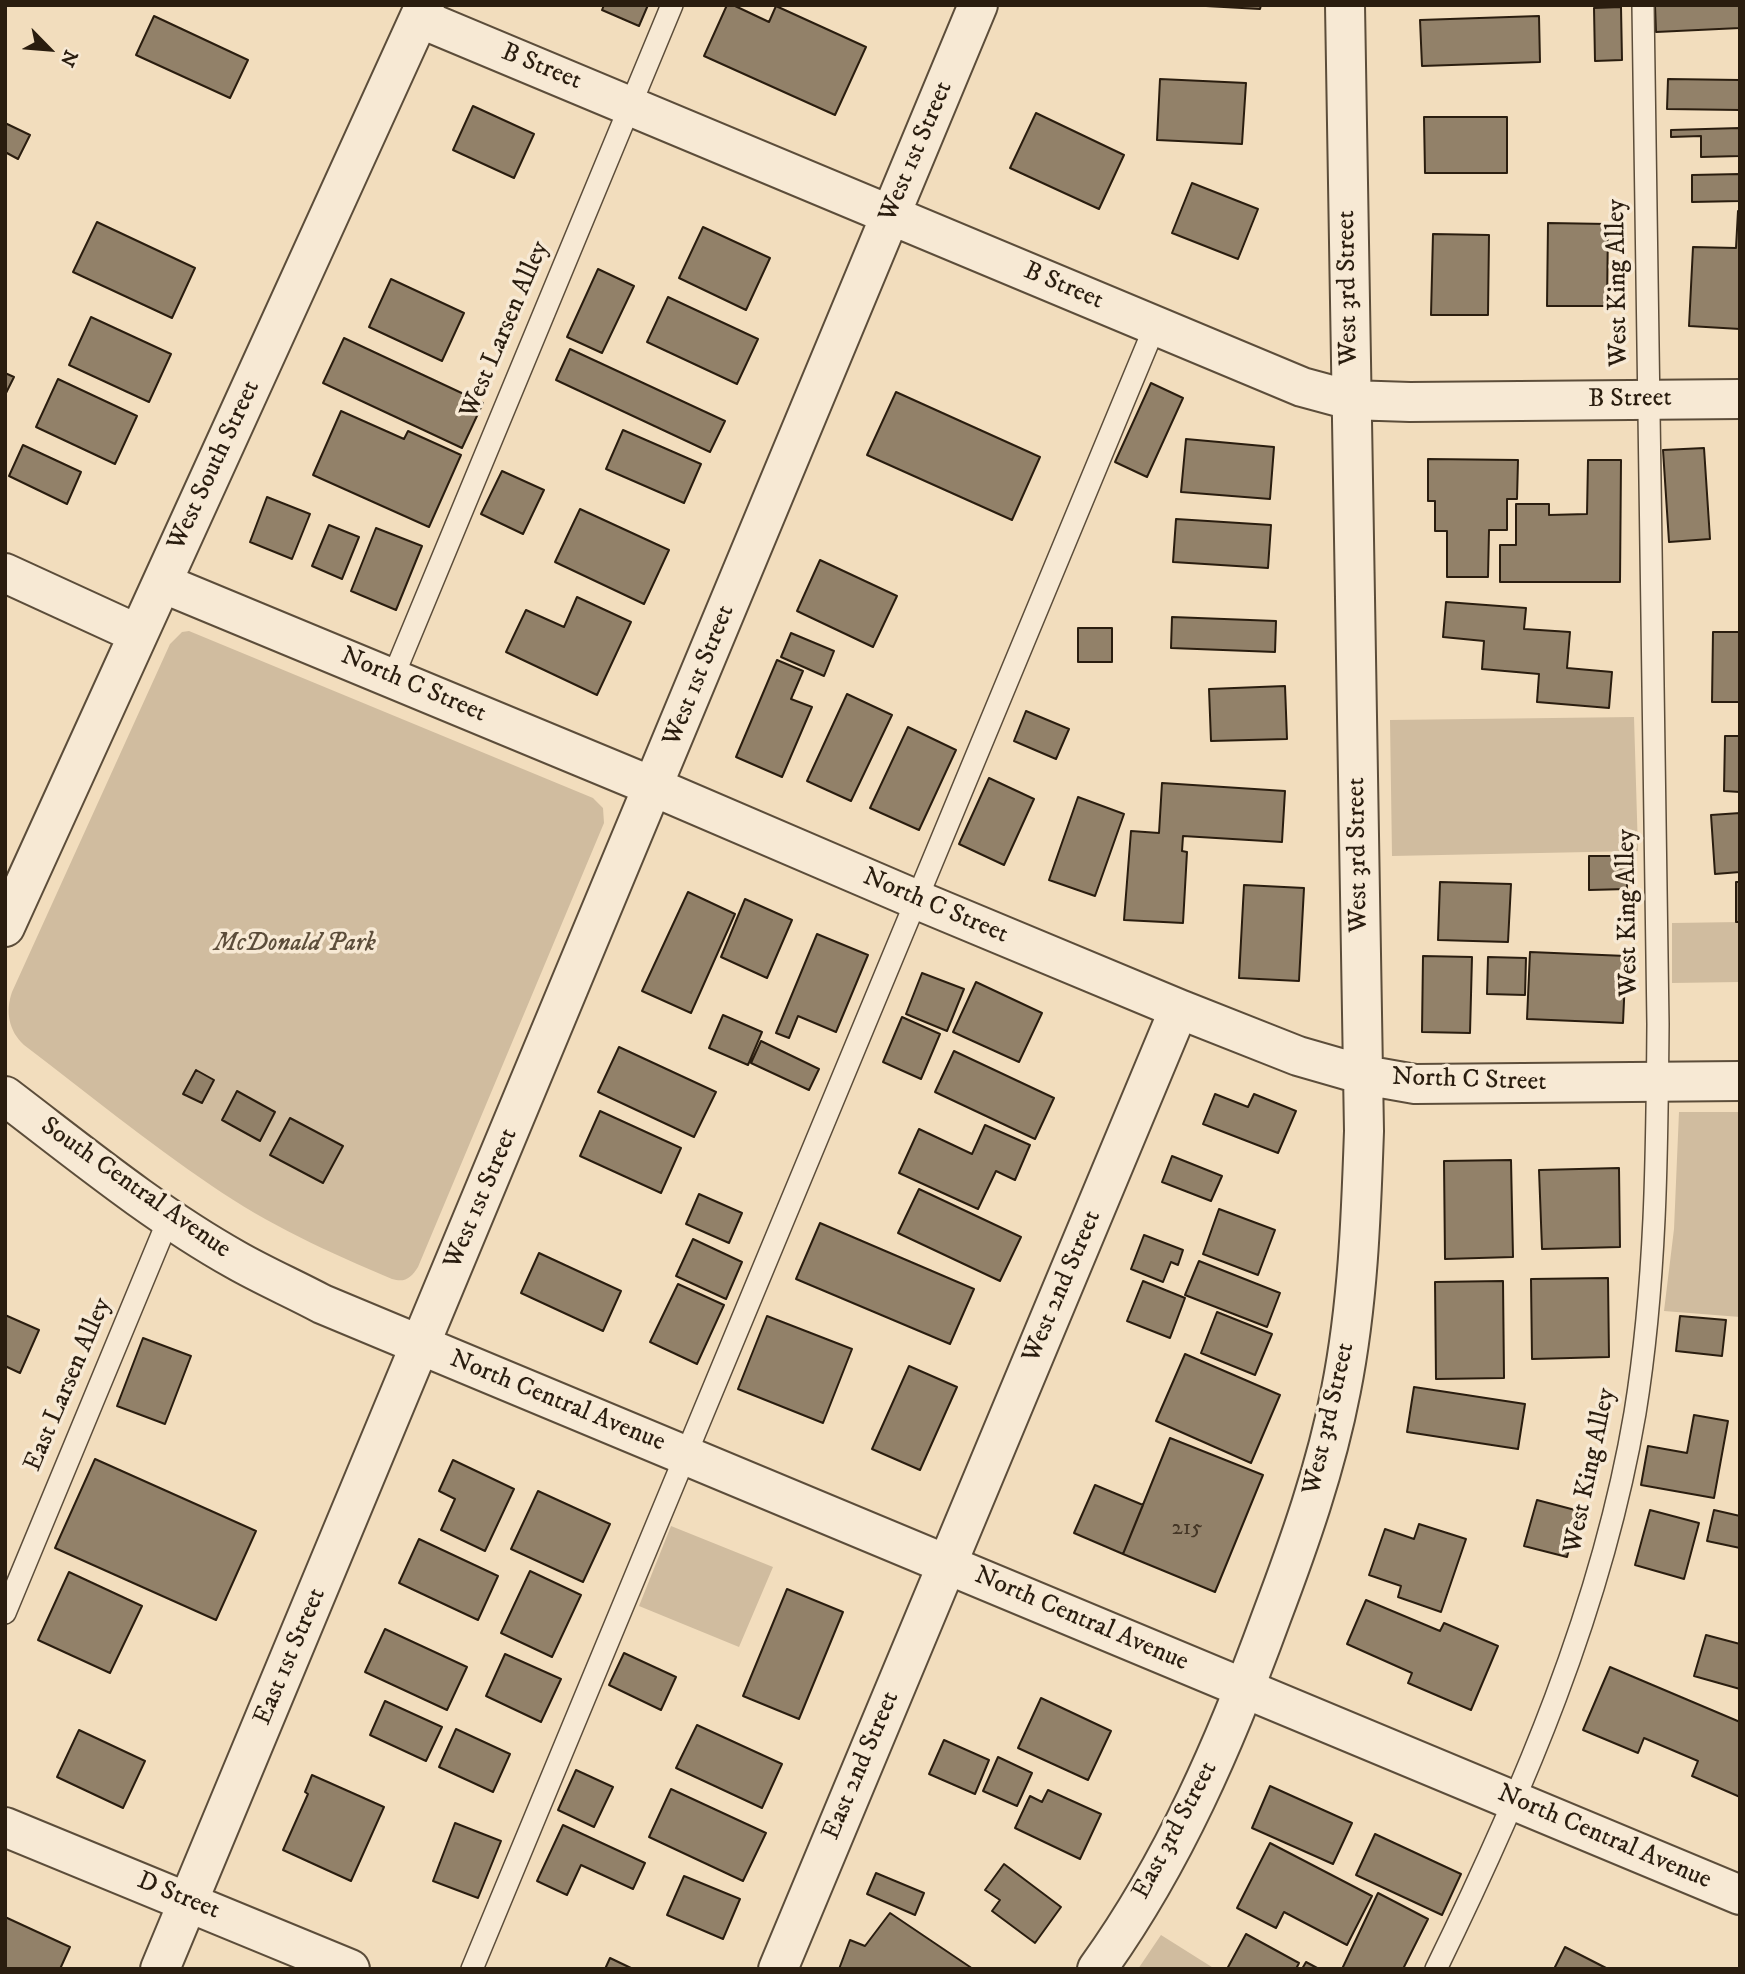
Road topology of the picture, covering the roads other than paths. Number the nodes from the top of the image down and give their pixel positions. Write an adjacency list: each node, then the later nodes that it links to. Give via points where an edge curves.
1 (672, 5): 6 (lane, West Larsen Alley)
2 (978, 5): 7 (street, West 1st Street)
3 (1345, 5): 10 (street, West 3rd Street)
4 (1643, 5): 11 (lane, West King Alley)
5 (422, 12): 6 (street, B Street); 13 (street, West South Street)
6 (630, 105): 7 (street, B Street); 15 (lane, West Larsen Alley)
7 (891, 214): 8 (street, B Street); 16 (street, West 1st Street)
8 (1155, 326): 10 (street, B Street, via 1302,387); 17 (lane)
9 (1740, 399): 11 (street, B Street)
10 (1350, 400): 11 (street, B Street); 20 (street, West 3rd Street)
11 (1649, 400): 22 (lane, West King Alley)
12 (5, 573): 14 (street)
13 (162, 583): 14 (street, West South Street); 15 (street, North C Street)
14 (138, 634): 18 (street, West South Street)
15 (393, 677): 16 (street, North C Street)
16 (654, 786): 17 (street, North C Street); 25 (street, West 1st Street)
17 (915, 899): 19 (street, North C Street); 26 (lane)
18 (5, 927)
19 (1180, 1009): 20 (street, North C Street, via 1298,1056); 27 (street, West 2nd Street)
20 (1364, 1075): 22 (street, North C Street, via 1415,1084); 29 (street, West 3rd Street, via 1361,1240 1341,1390 1306,1523)
21 (1740, 1081): 22 (street, North C Street)
22 (1658, 1082): 30 (lane, West King Alley, via 1653,1264 1634,1414 1613,1516 1584,1616)
23 (5, 1096): 24 (street, South Central Avenue)
24 (169, 1218): 25 (street, South Central Avenue, via 236,1260 322,1304); 28 (lane, East Larsen Alley)
25 (421, 1346): 26 (street, North Central Avenue); 33 (street, East 1st Street)
26 (684, 1454): 27 (street, North Central Avenue); 36 (lane)
27 (946, 1564): 29 (street, North Central Avenue); 37 (street, East 2nd Street)
28 (5, 1613)
29 (1245, 1688): 30 (street, North Central Avenue); 38 (street, East 3rd Street, via 1168,1855)
30 (1513, 1800): 32 (street, North Central Avenue); 39 (lane, West King Alley)
31 (5, 1827): 33 (street, D Street)
32 (1740, 1895)
33 (188, 1901): 34 (street, East 1st Street); 35 (street, D Street)
34 (160, 1969)
35 (350, 1969)
36 (471, 1969)
37 (778, 1969)
38 (1097, 1969)
39 (1436, 1969)

